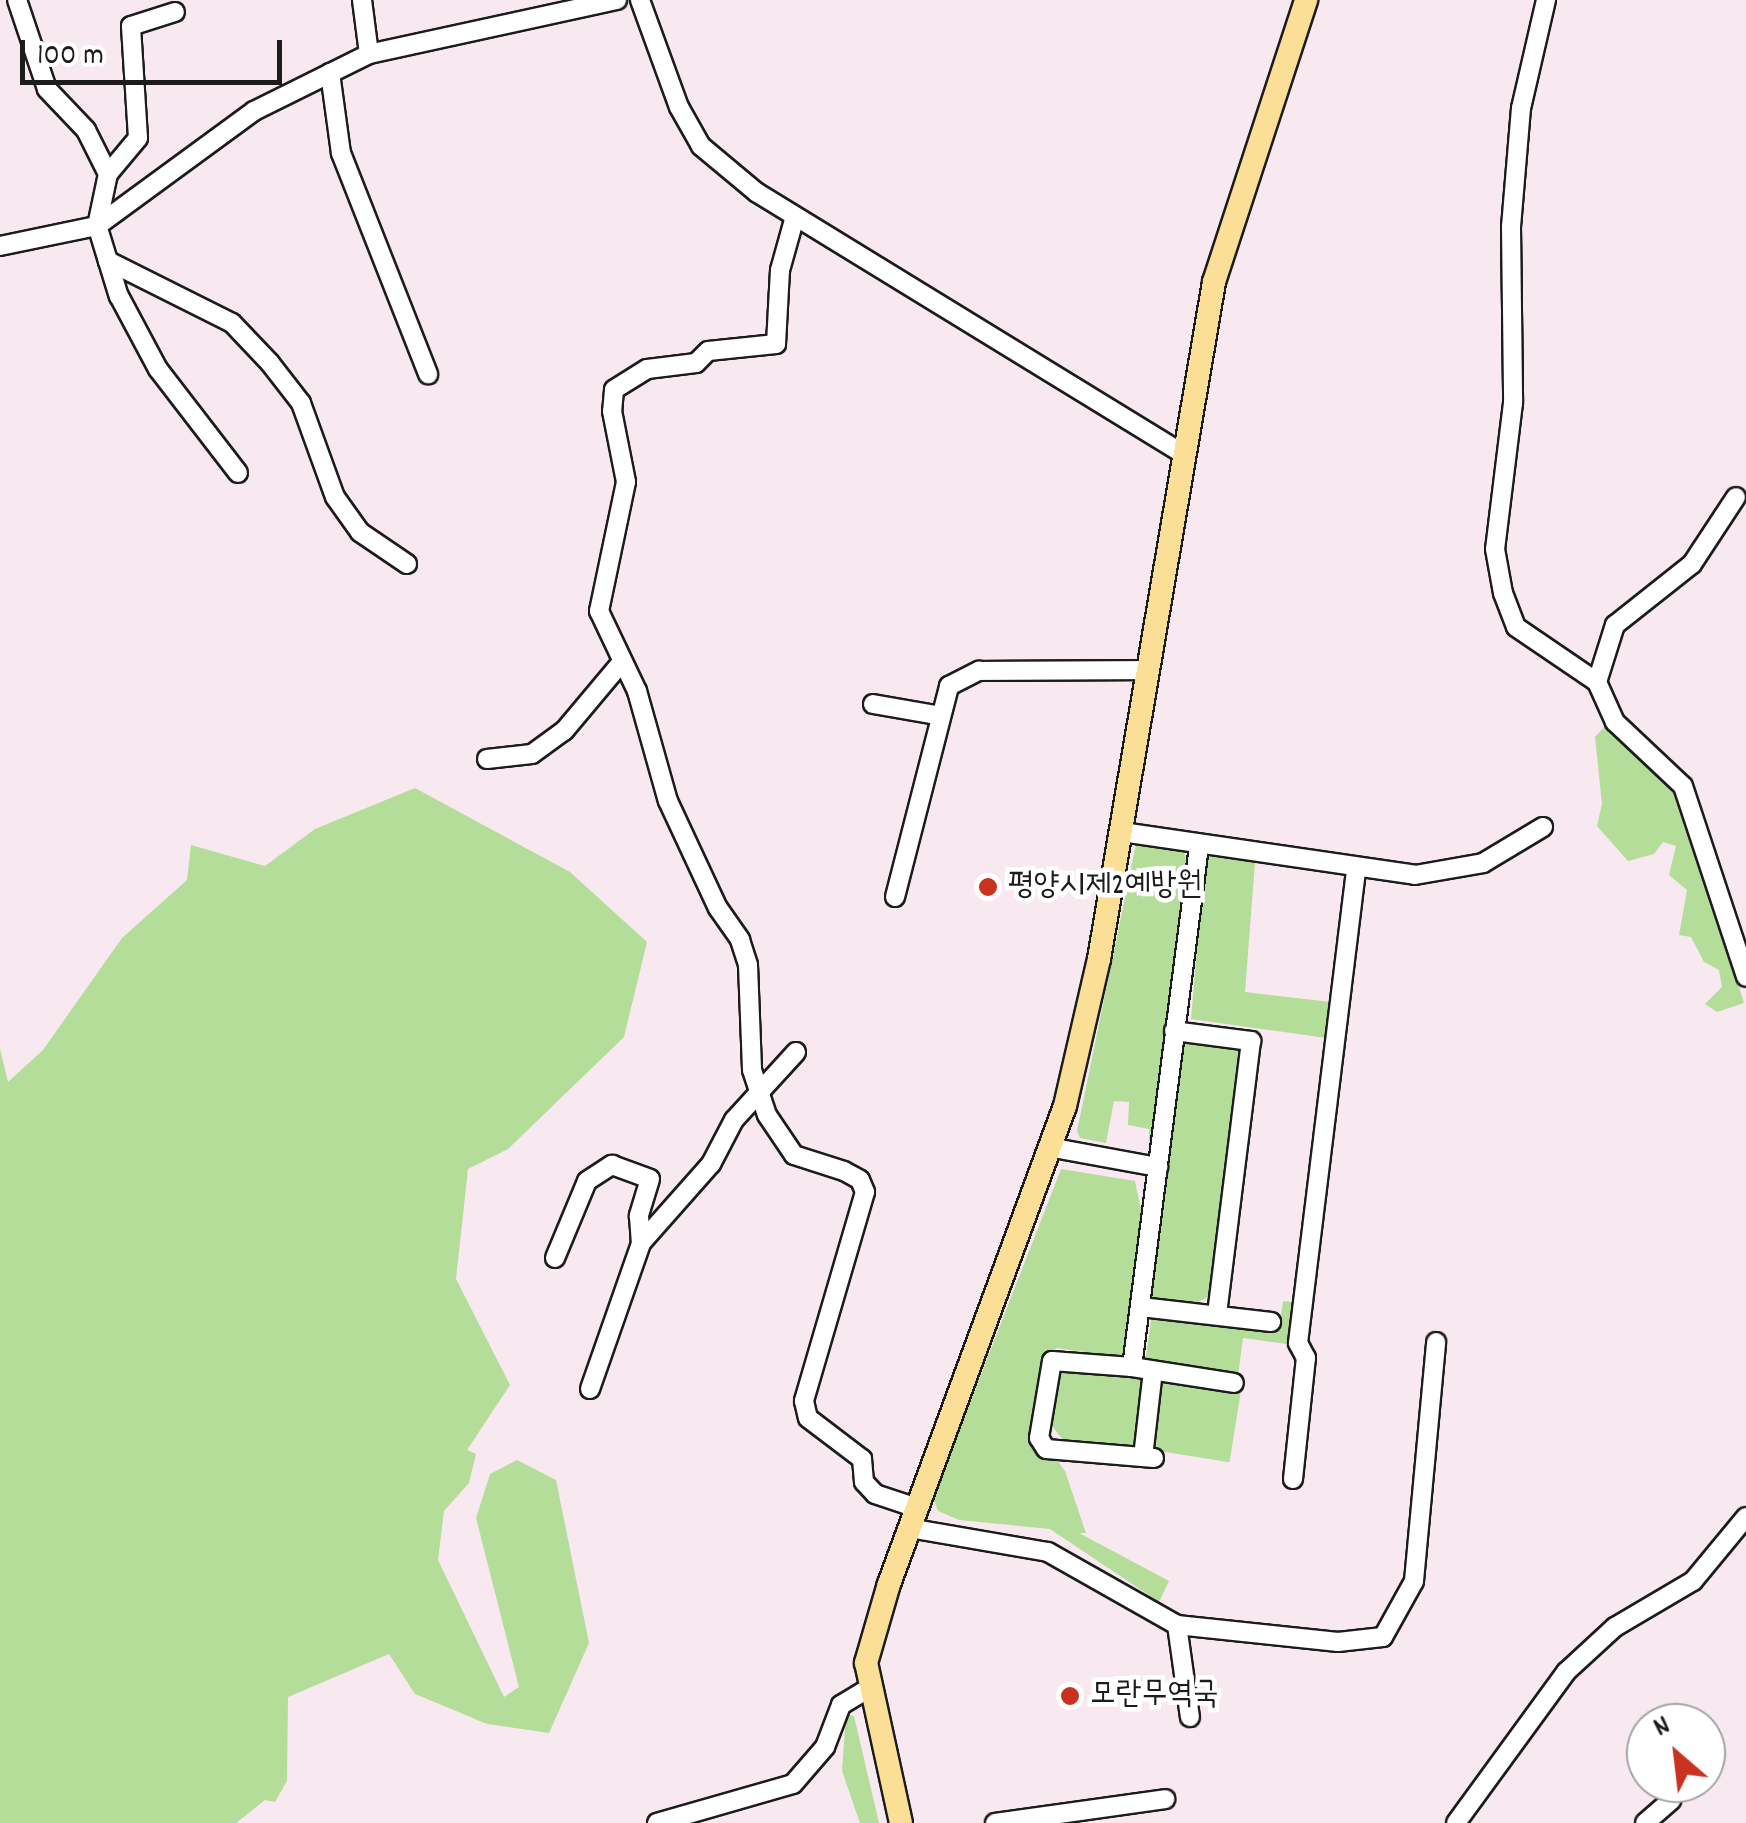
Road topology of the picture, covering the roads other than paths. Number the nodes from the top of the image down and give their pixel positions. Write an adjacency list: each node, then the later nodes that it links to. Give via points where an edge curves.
1 (18, 0): 11 (street, via 46,89 86,130)
2 (362, 0): 9 (street)
3 (617, 0): 7 (street)
4 (640, 0): 12 (street, via 678,107 700,146)
5 (1306, 0): 17 (main road, via 1214,282)
6 (1546, 0): 23 (street, via 1521,108 1511,227 1513,403 1495,549 1516,627)
7 (549, 8): 9 (street)
8 (174, 12): 11 (street, via 131,26 138,138)
9 (369, 54): 10 (street)
10 (330, 73): 13 (street, via 254,110); 16 (street, via 341,153)
11 (108, 174): 13 (street)
12 (794, 220): 17 (street); 21 (street, via 780,270 776,344 708,351 696,363 647,368 614,390 626,482 599,611)
13 (97, 226): 14 (street); 15 (street)
14 (0, 246)
15 (108, 261): 18 (street, via 158,370); 20 (street, via 232,323 302,404 335,496 360,532)
16 (428, 374)
17 (1186, 454): 22 (main road)
18 (238, 473)
19 (1736, 497): 23 (street, via 1692,564 1616,625)
20 (407, 564)
21 (622, 662): 26 (street, via 564,731 532,754); 35 (street, via 668,801 740,940)
22 (1148, 670): 25 (street, via 979,671 949,686); 28 (main road)
23 (1597, 682): 32 (street, via 1614,722 1683,786)
24 (873, 704): 25 (street)
25 (936, 715): 31 (street)
26 (488, 759)
27 (1543, 826): 30 (street, via 1483,863 1416,875)
28 (1122, 832): 29 (street); 36 (main road)
29 (1198, 846): 30 (street); 33 (street)
30 (1356, 870): 48 (street, via 1298,1343 1306,1358)
31 (895, 897)
32 (1746, 977)
33 (1174, 1031): 37 (street); 41 (street, via 1251,1041)
34 (796, 1052): 35 (street)
35 (759, 1092): 38 (street, via 734,1120 711,1164); 50 (street, via 782,1144 860,1180 865,1192 804,1401 808,1418 862,1459 864,1482 875,1494)
36 (1054, 1148): 37 (street); 50 (main road)
37 (1158, 1167): 40 (street)
38 (641, 1243): 39 (street, via 639,1216 650,1179 612,1165 587,1180); 47 (street)
39 (555, 1258)
40 (1141, 1307): 41 (street); 44 (street)
41 (1218, 1315): 42 (street)
42 (1271, 1322)
43 (1436, 1342): 51 (street, via 1414,1581 1396,1624 1383,1637 1338,1642)
44 (1132, 1367): 45 (street); 45 (street, via 1052,1361 1038,1438 1046,1449 1148,1458)
45 (1153, 1370): 46 (street)
46 (1234, 1383)
47 (590, 1388)
48 (1293, 1479)
49 (1746, 1517): 59 (street, via 1694,1581 1638,1610 1566,1672)
50 (913, 1518): 51 (street, via 1048,1552); 52 (main road, via 866,1663)
51 (1177, 1626): 53 (street)
52 (868, 1689): 56 (street, via 841,1705 825,1747 793,1784); 57 (main road)
53 (1190, 1718)
54 (1165, 1799): 58 (street)
55 (1668, 1803): 60 (street)
56 (657, 1823)
57 (901, 1823)
58 (996, 1823)
59 (1456, 1823)
60 (1645, 1823)

